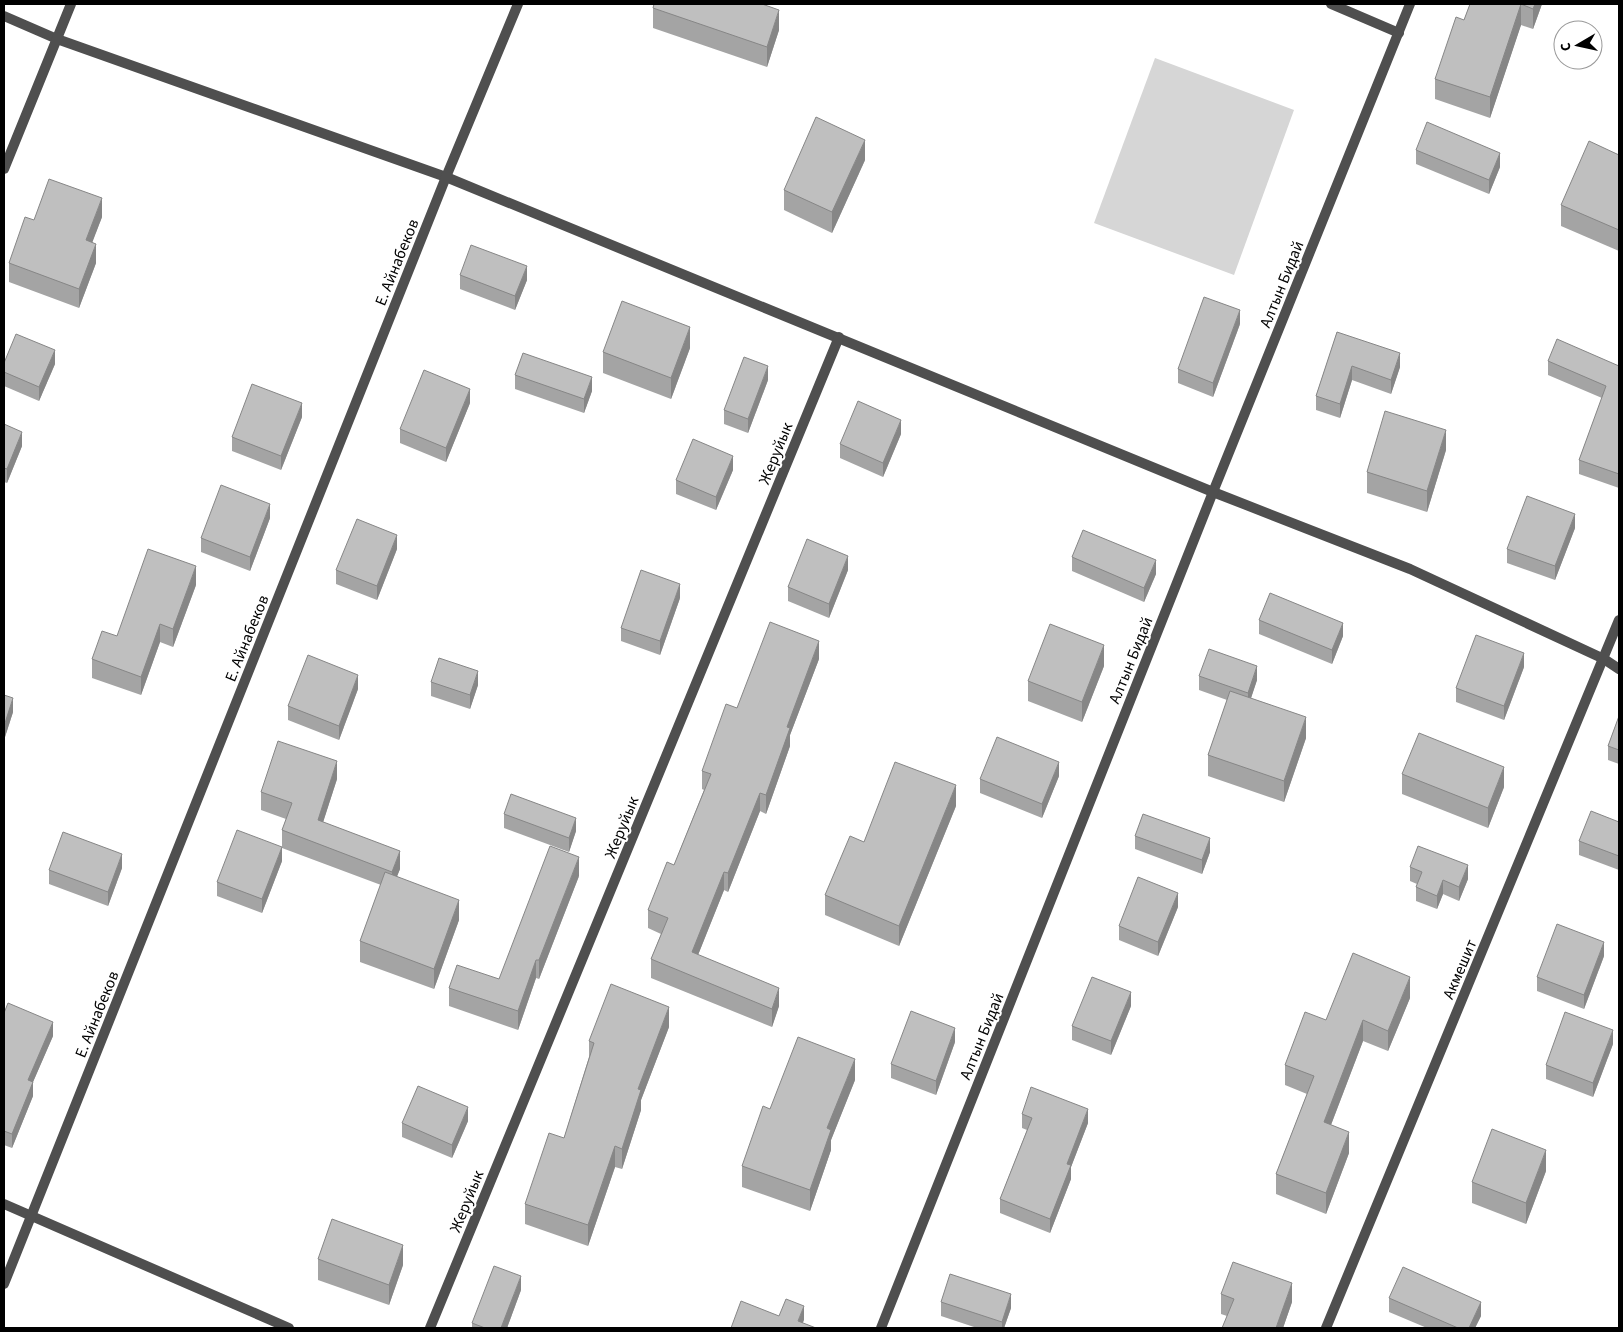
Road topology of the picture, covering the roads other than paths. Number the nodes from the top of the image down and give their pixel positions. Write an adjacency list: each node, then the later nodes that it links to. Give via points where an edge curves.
1 (71, 4): 7 (street)
2 (518, 4): 9 (street, Е. Айнабеков)
3 (1331, 4): 6 (street)
4 (1410, 4): 6 (street, Алтын Бидай)
5 (4, 16): 7 (street)
6 (1399, 33): 11 (street, Алтын Бидай)
7 (58, 39): 8 (street); 9 (street)
8 (4, 169)
9 (446, 177): 10 (street); 16 (street, Е. Айнабеков)
10 (839, 337): 11 (street); 19 (street, Жеруйык)
11 (1213, 492): 13 (street, via 1410,569); 20 (street, Алтын Бидай)
12 (1619, 620): 13 (street, Акмешит)
13 (1604, 659): 14 (street); 21 (street, Акмешит)
14 (1619, 669)
15 (4, 1204): 16 (street)
16 (32, 1215): 17 (street, Е. Айнабеков); 18 (street)
17 (4, 1284)
18 (289, 1328)
19 (430, 1328)
20 (881, 1328)
21 (1326, 1328)

